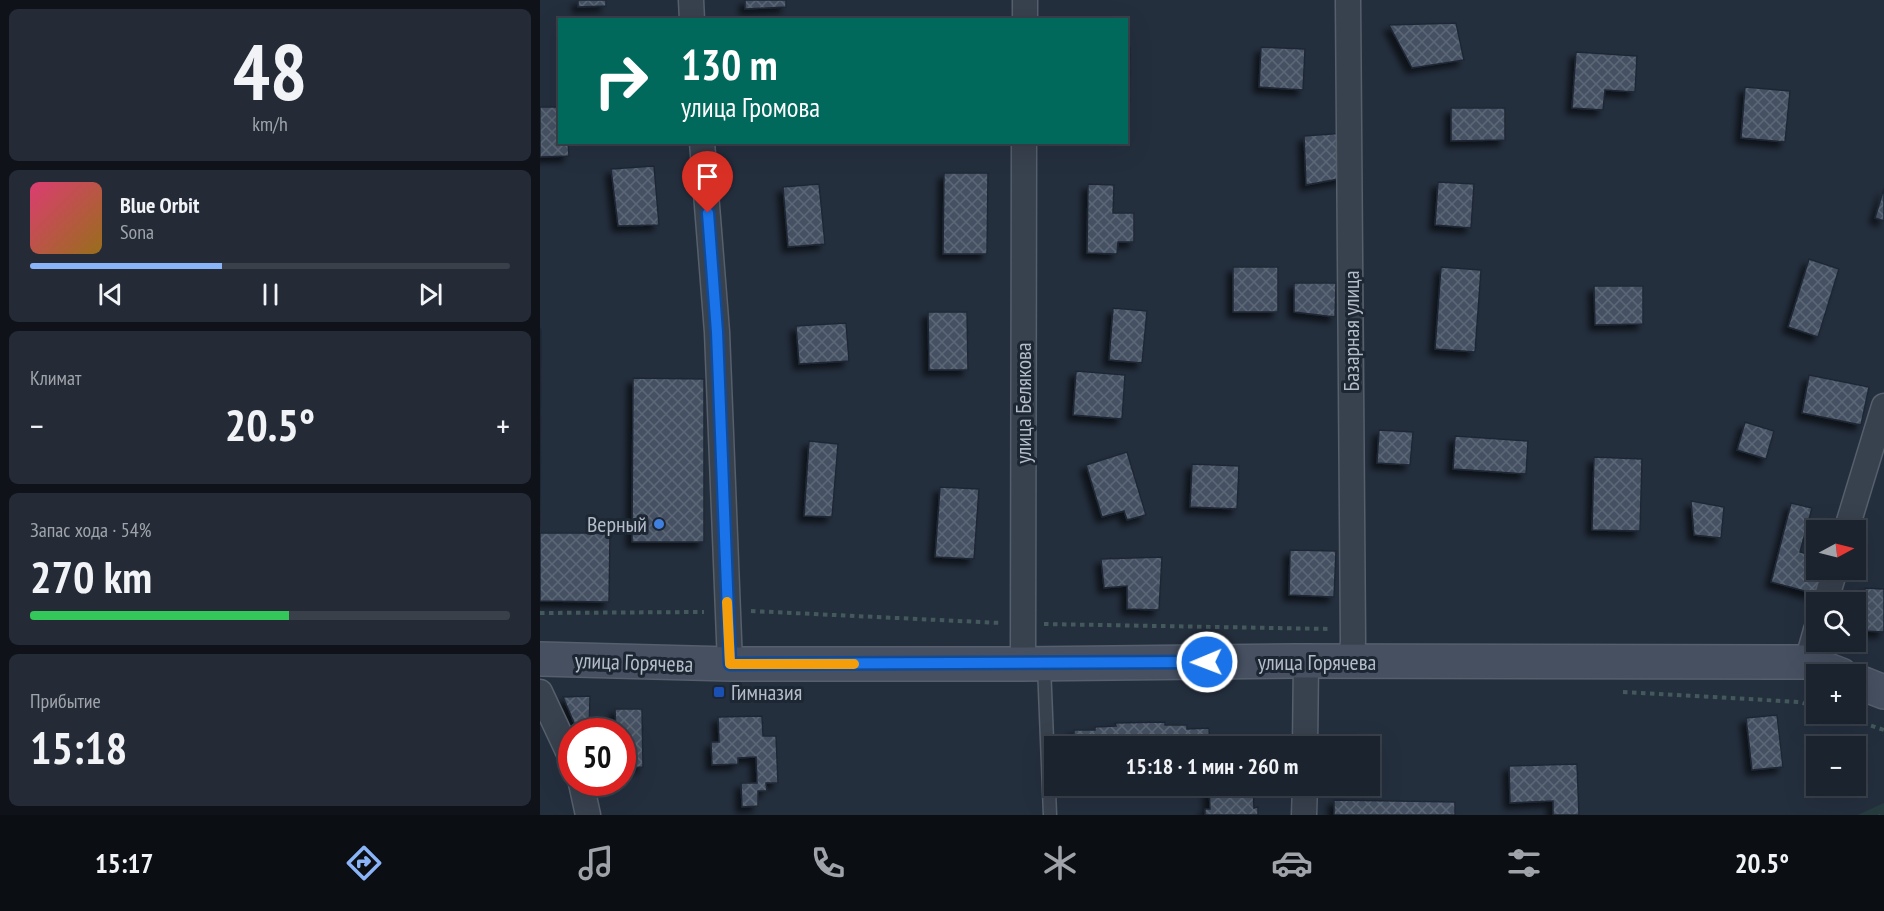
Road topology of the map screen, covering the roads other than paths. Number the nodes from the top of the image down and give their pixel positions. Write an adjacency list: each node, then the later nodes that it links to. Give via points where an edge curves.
1 (691, 0): 4 (street)
2 (1025, 0): 5 (street)
3 (1348, 0): 13 (street, Базарная улица)
4 (692, 18)
5 (1025, 18)
6 (702, 144): 15 (street, via 717,332)
7 (1024, 144): 16 (street, улица Белякова)
8 (1884, 406): 9 (street)
9 (1849, 520)
10 (1810, 652): 14 (street)
11 (540, 659): 15 (main road, улица Горячева)
12 (1306, 661): 13 (main road, улица Горячева); 16 (main road, улица Горячева); 22 (street)
13 (1351, 662): 14 (main road, улица Горячева)
14 (1807, 662): 17 (main road, улица Горячева)
15 (730, 664): 16 (main road, улица Горячева)
16 (1034, 664): 26 (lane)
17 (1812, 664)
18 (1866, 685): 20 (main road)
19 (540, 692): 21 (street)
20 (1884, 692)
21 (558, 730)
22 (1305, 736)
23 (584, 796): 25 (street)
24 (1305, 796): 27 (street)
25 (588, 815)
26 (1050, 815)
27 (1305, 815)

